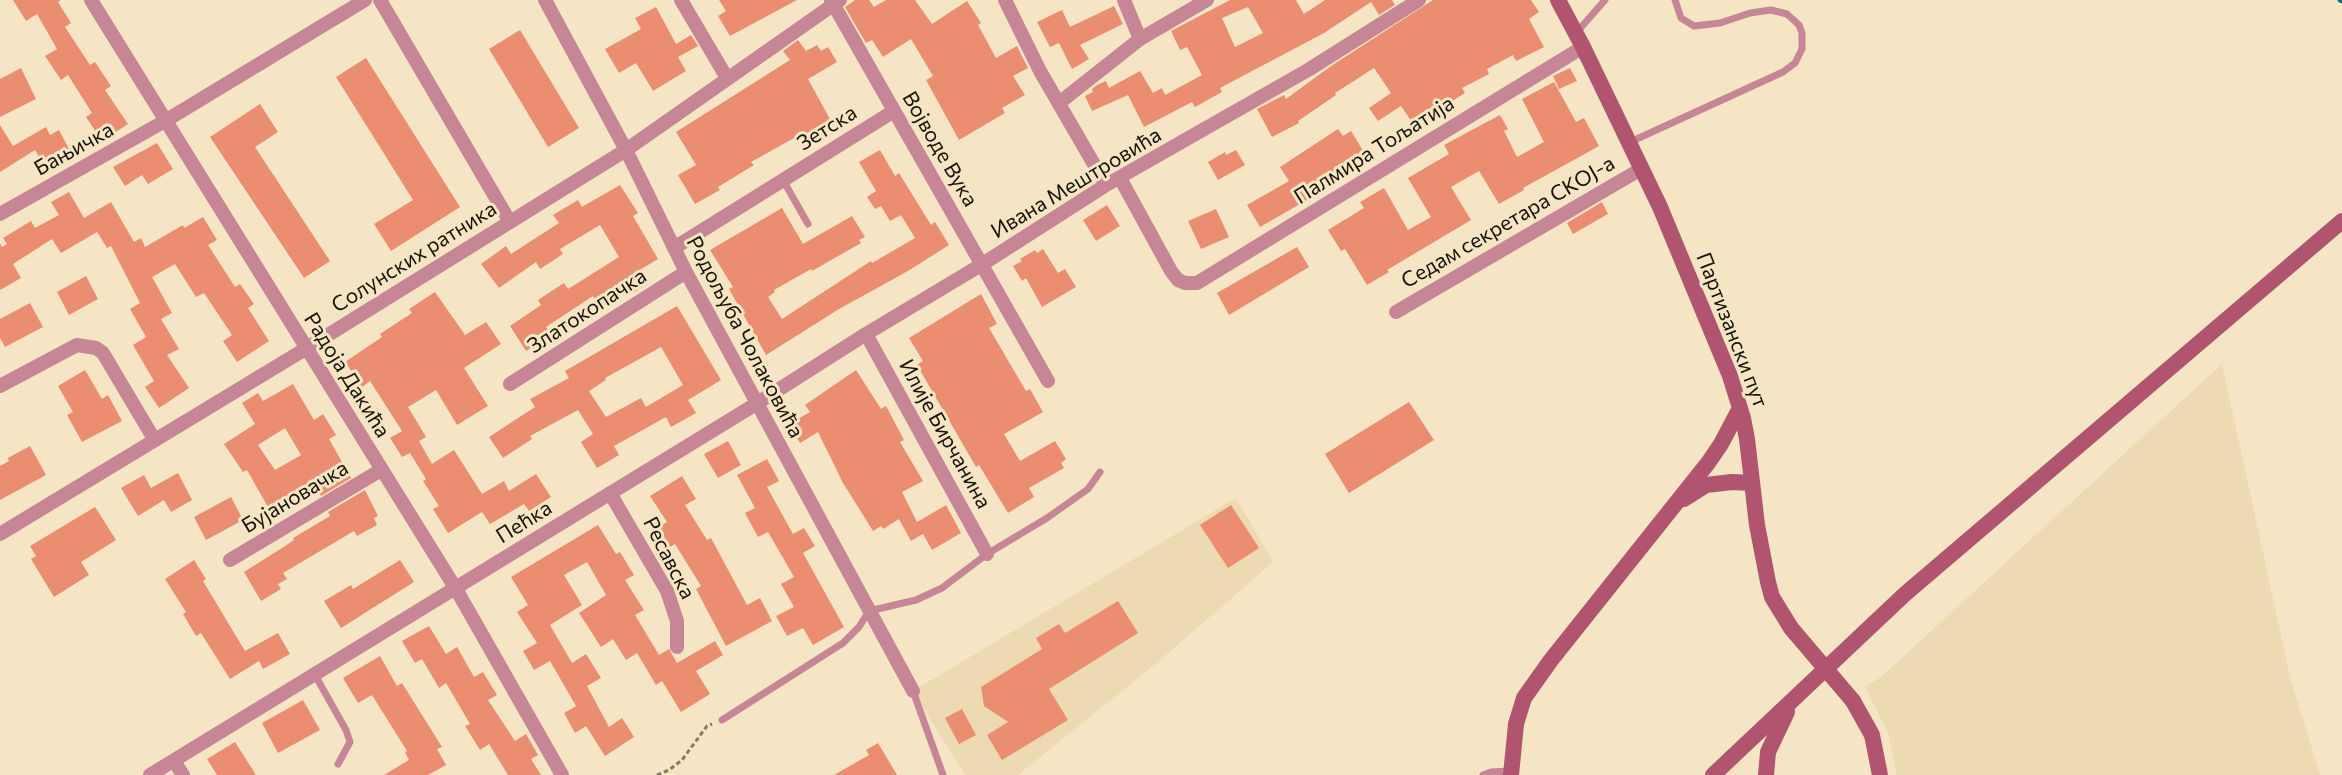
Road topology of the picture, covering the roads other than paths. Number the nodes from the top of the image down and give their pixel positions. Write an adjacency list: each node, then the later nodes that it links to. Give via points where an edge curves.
1 (91, 0): 19 (street, Радоја Дакића)
2 (365, 0): 19 (street, Бањичка)
3 (380, 0): 28 (street)
4 (545, 0): 21 (street, Родољуба Чолаковића)
5 (681, 0): 16 (street)
6 (1005, 0): 17 (street)
7 (1124, 0): 14 (street)
8 (1207, 0): 14 (street)
9 (1419, 0): 23 (street, Ивана Мештровића, via 1308,70)
10 (1558, 0): 15 (main road, Партизански пут)
11 (1605, 0): 15 (lane)
12 (1675, 0): 20 (lane, via 1681,18 1694,26 1771,10 1787,14 1802,33 1802,49 1795,63 1783,72)
13 (834, 1): 16 (street, Солунских ратника); 18 (street, Војводе Вука)
14 (1140, 39): 17 (street)
15 (1580, 40): 20 (main road, Партизански пут); 23 (street, Палмира Тољатија, via 1409,152 1197,282 1178,280 1163,260)
16 (727, 78): 21 (street, Солунских ратника)
17 (1059, 102): 25 (street)
18 (894, 111): 24 (street, Зетска); 31 (street, Војводе Вука)
19 (165, 121): 26 (street, Бањичка); 35 (street, Радоја Дакића)
20 (1628, 143): 22 (main road, Партизански пут)
21 (626, 150): 28 (street, Солунских ратника); 30 (street, Родољуба Чолаковића)
22 (1641, 169): 33 (street, Седам секретара СКОЈ-а); 40 (main road, Партизански пут)
23 (1120, 178): 25 (street, Ивана Мештровића)
24 (783, 180): 29 (lane); 30 (street, Зетска)
25 (1106, 185): 31 (street, Ивана Мештровића)
26 (1, 212)
27 (2342, 221): 55 (main road, via 1905,594)
28 (510, 222): 35 (street, Солунских ратника)
29 (808, 224)
30 (674, 248): 32 (street, Родољуба Чолаковића)
31 (981, 265): 34 (street, Ивана Мештровића); 36 (street, Војводе Вука)
32 (686, 272): 37 (street, Златокопачка); 39 (street, Родољуба Чолаковића)
33 (1396, 312)
34 (866, 334): 39 (street, Ивана Мештровића); 48 (street, Илије Бирчанина)
35 (307, 348): 41 (street, Солунских ратника); 42 (street, Радоја Дакића)
36 (1048, 381)
37 (510, 384)
38 (0, 386): 41 (street, via 77,345 96,348 103,353)
39 (756, 404): 45 (street, Пећка); 51 (street, Родољуба Чолаковића)
40 (1740, 408): 44 (main road, Партизански пут); 46 (main road, via 1722,444)
41 (154, 439): 47 (street, Солунских ратника)
42 (381, 470): 49 (street, Бујановачка); 50 (street, Радоја Дакића)
43 (1100, 472): 48 (lane, via 1088,489)
44 (1752, 483): 46 (main road, via 1706,485); 57 (main road, Партизански пут, bridge, via 1772,597 1791,628 1869,726)
45 (610, 493): 50 (street, Пећка); 52 (street, Ресавска, via 667,591 677,621)
46 (1678, 502): 60 (main road, via 1524,698 1516,724)
47 (0, 534)
48 (987, 554): 51 (lane, via 942,588 916,600)
49 (230, 560)
50 (456, 589): 53 (street, Пећка); 63 (street, Радоја Дакића)
51 (869, 611): 54 (street, Родољуба Чолаковића); 56 (lane, via 843,643)
52 (677, 647)
53 (315, 675): 58 (street, Пећка); 59 (lane, via 350,742)
54 (914, 691): 64 (lane)
55 (1792, 701): 66 (main road); 67 (main road, via 1772,740)
56 (722, 720)
57 (1877, 757): 68 (main road); 69 (main road, Партизански пут)
58 (174, 761): 61 (street, Пећка); 62 (street)
59 (339, 764)
60 (1511, 773): 65 (lane)
61 (150, 775)
62 (183, 775)
63 (562, 775)
64 (943, 775)
65 (1483, 775)
66 (1713, 775)
67 (1766, 775)
68 (1870, 775)
69 (1880, 775)

